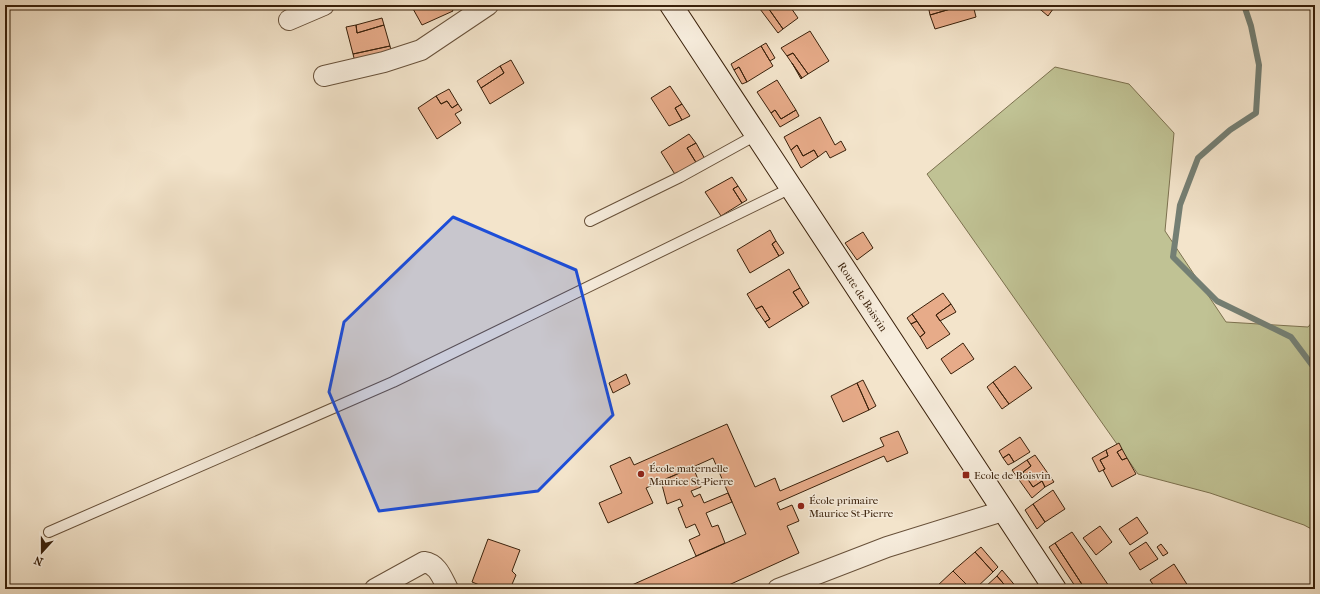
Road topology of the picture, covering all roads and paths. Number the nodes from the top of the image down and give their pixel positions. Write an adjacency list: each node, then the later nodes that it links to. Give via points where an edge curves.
1 (324, 5): 4 (street)
2 (488, 5): 5 (street, via 420,50 384,62)
3 (671, 5): 6 (main road, Route de Boisvin)
4 (289, 20)
5 (324, 76)
6 (756, 135): 7 (main road, Route de Boisvin); 8 (lane, via 680,177)
7 (791, 188): 9 (main road, Route de Boisvin); 10 (lane, via 393,382)
8 (590, 221)
9 (1003, 510): 13 (street, via 887,547); 14 (main road, Route de Boisvin)
10 (49, 532)
11 (375, 589): 12 (street, via 424,562 437,569)
12 (448, 589)
13 (778, 589)
14 (1055, 589)

